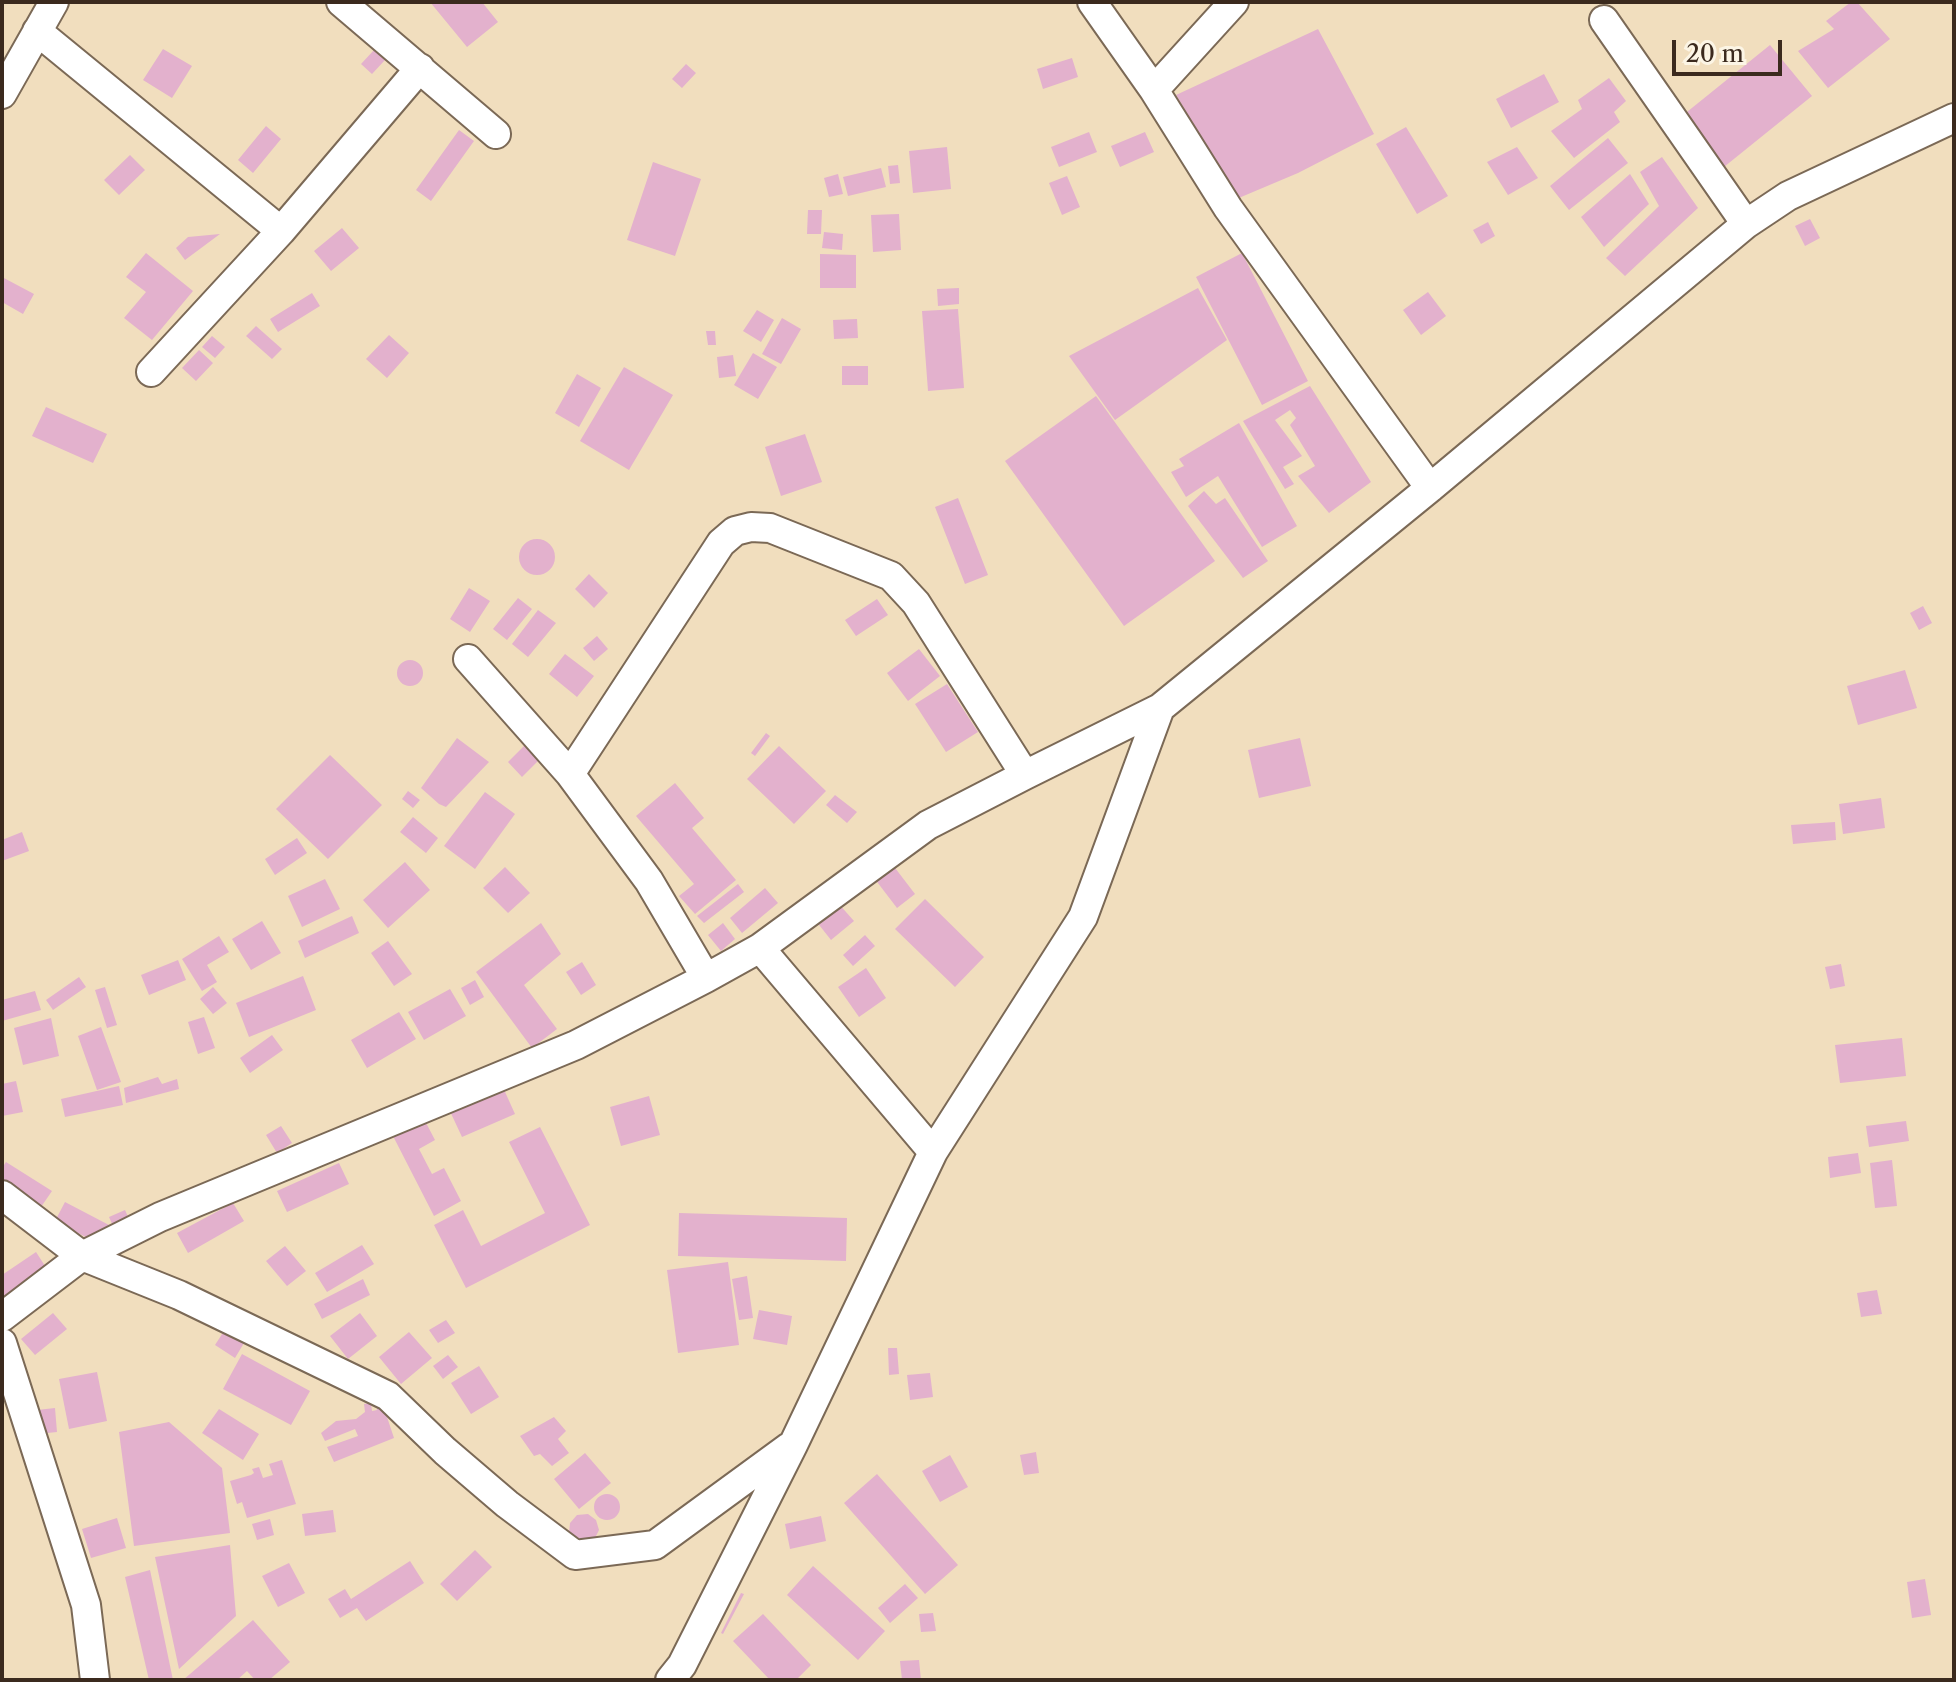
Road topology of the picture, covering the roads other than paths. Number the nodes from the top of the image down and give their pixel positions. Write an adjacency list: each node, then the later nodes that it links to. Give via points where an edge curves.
1 (54, 2): 6 (street)
2 (341, 2): 7 (street)
3 (1092, 2): 8 (street)
4 (1234, 2): 8 (street)
5 (1604, 20): 12 (street)
6 (37, 31): 9 (street); 13 (street)
7 (420, 68): 11 (street); 13 (street)
8 (1154, 90): 15 (street, via 1228,208)
9 (2, 94)
10 (1954, 118): 12 (street, via 1788,196)
11 (496, 134)
12 (1746, 224): 15 (street)
13 (281, 231): 14 (street)
14 (151, 372)
15 (1430, 488): 17 (street)
16 (468, 659): 18 (street)
17 (1160, 708): 19 (street); 22 (street, via 1083,917)
18 (570, 774): 19 (street, via 721,543 751,527 770,528 891,576 916,603); 21 (street, via 649,881)
19 (1025, 775): 20 (street, via 928,825)
20 (760, 948): 21 (street); 22 (street)
21 (706, 978): 24 (street, via 576,1045 160,1217)
22 (933, 1152): 27 (street)
23 (2, 1195): 24 (street)
24 (82, 1256): 25 (street); 27 (street, via 179,1295 388,1396 507,1504 575,1555 655,1545)
25 (2, 1317)
26 (2, 1343): 28 (street, via 86,1605)
27 (793, 1445): 29 (street)
28 (95, 1680)
29 (670, 1680)

